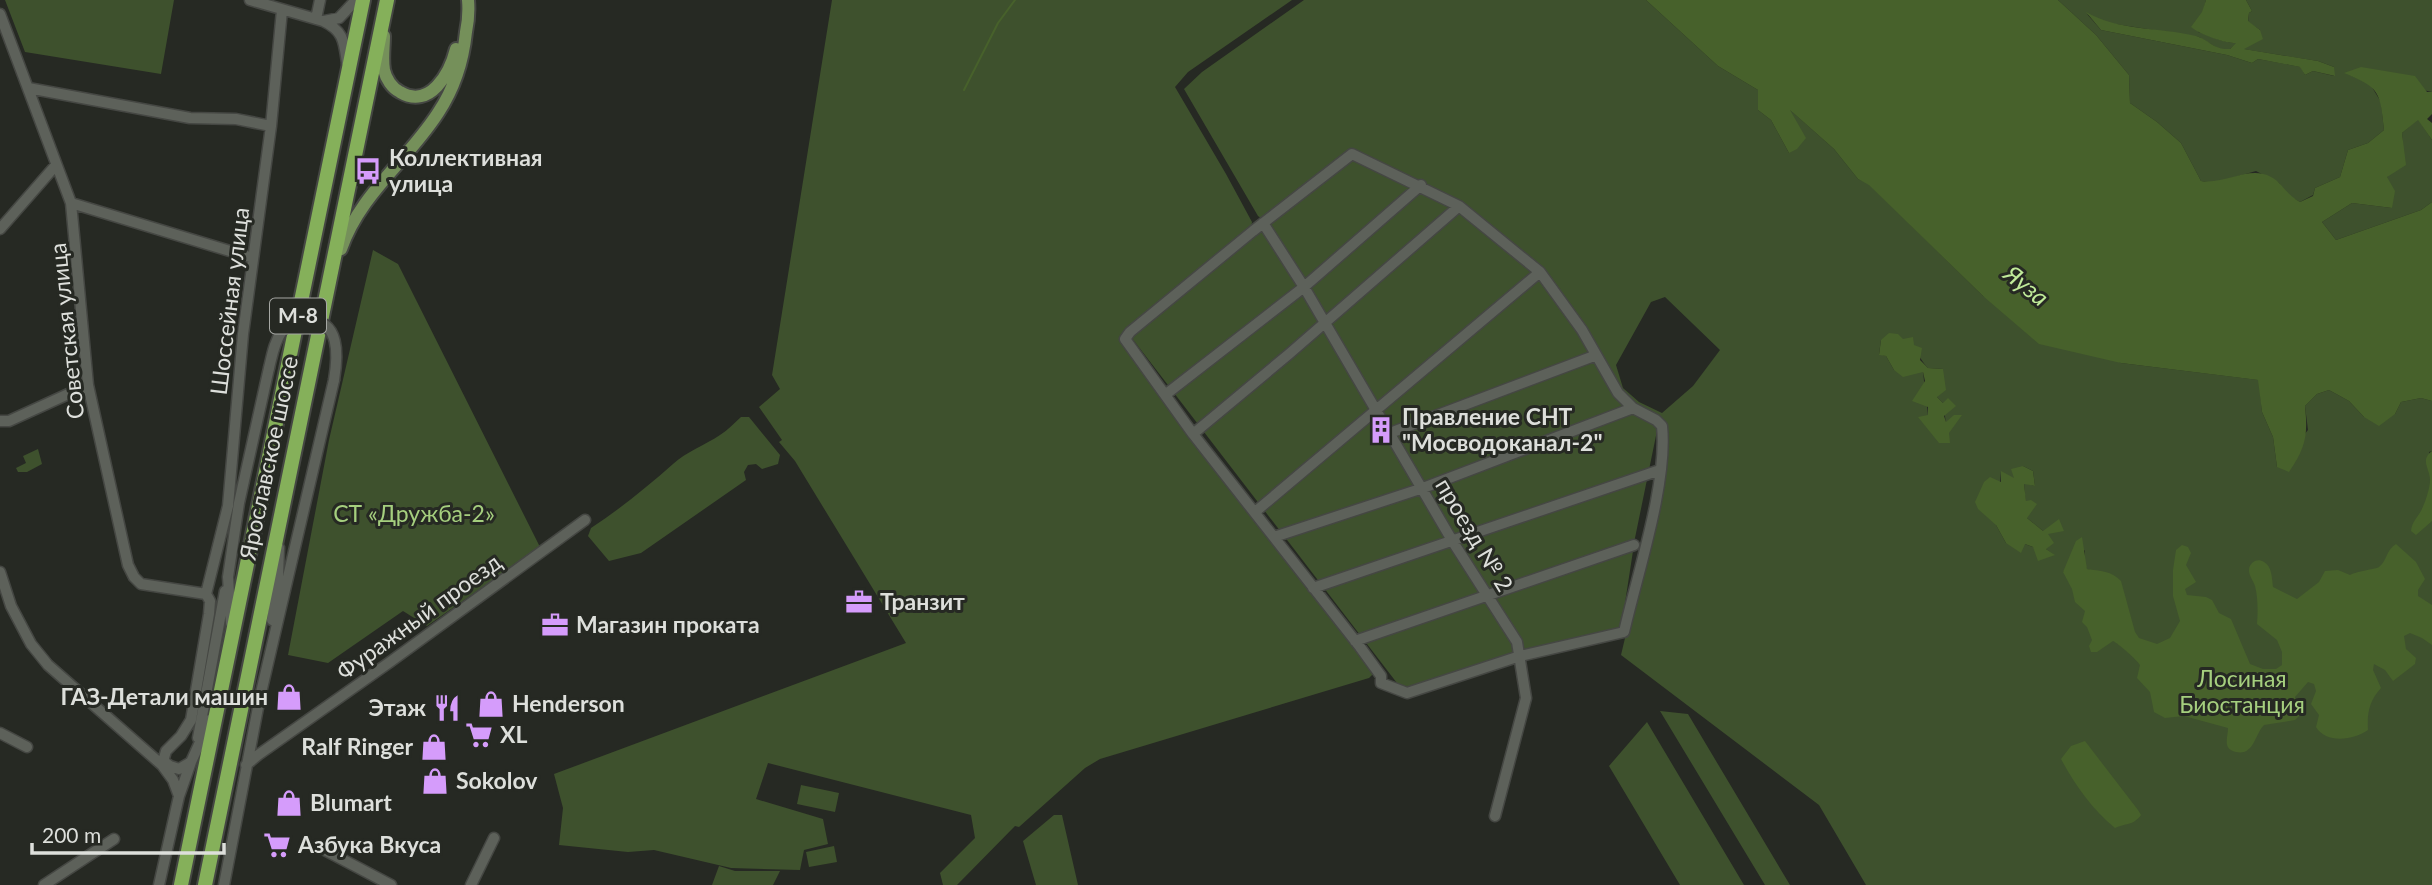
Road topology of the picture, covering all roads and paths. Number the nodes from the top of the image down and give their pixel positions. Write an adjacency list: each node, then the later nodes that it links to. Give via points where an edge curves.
1 (250, 0): 8 (street)
2 (320, 0): 10 (street)
3 (356, 0): 10 (street, via 340,18)
4 (363, 0): 13 (highway, Ярославское шоссе / М-8)
5 (460, 0): 7 (main road, via 457,46 449,72 433,90 417,97 395,90 384,71)
6 (468, 0): 24 (main road, via 465,47 453,85 438,113 355,217)
7 (386, 5): 24 (highway, Ярославское шоссе / М-8)
8 (282, 9): 10 (street); 15 (street, Шоссейная улица)
9 (0, 14): 11 (street, Советская улица)
10 (320, 20): 13 (street, via 341,35)
11 (9, 39): 12 (street); 14 (street, Советская улица)
12 (0, 47)
13 (349, 70): 48 (highway, Ярославское шоссе / М-8)
14 (28, 88): 15 (street, via 190,118 236,119); 16 (street, Советская улица)
15 (271, 126): 22 (street, Шоссейная улица)
16 (56, 165): 18 (street, Советская улица); 21 (street)
17 (1421, 185): 20 (street, via 1352,154); 23 (street, via 1459,206); 25 (street)
18 (71, 203): 22 (street); 28 (street, Советская улица)
19 (1457, 208): 26 (street)
20 (1263, 223): 25 (street, проезд № 2); 29 (street, via 1126,336)
21 (0, 229)
22 (253, 258): 46 (street, Шоссейная улица, via 228,506)
23 (1540, 272): 27 (street, via 1582,330); 31 (street)
24 (329, 282): 39 (highway, Ярославское шоссе / М-8)
25 (1304, 287): 26 (street, проезд № 2); 29 (street)
26 (1324, 324): 31 (street, проезд № 2); 34 (street)
27 (1594, 356): 30 (street); 33 (street)
28 (88, 385): 32 (street); 46 (street, Советская улица, via 134,577 153,587)
29 (1165, 395): 34 (street)
30 (1633, 408): 35 (street, via 1662,426); 36 (street)
31 (1376, 411): 33 (street, проезд № 2); 37 (street)
32 (0, 421)
33 (1390, 433): 36 (street, проезд № 2)
34 (1193, 434): 37 (street)
35 (1660, 470): 41 (street); 50 (street, via 1624,632)
36 (1423, 488): 40 (street); 41 (street, проезд № 2)
37 (1255, 512): 40 (street)
38 (585, 520): 55 (street, Фуражный проезд)
39 (279, 521): 51 (street, via 278,577); 68 (highway, Ярославское шоссе / М-8)
40 (1274, 537): 45 (street)
41 (1453, 542): 45 (street); 47 (street, проезд № 2)
42 (1634, 545): 47 (street)
43 (0, 572): 58 (street, via 10,606 48,665)
44 (228, 577): 48 (street); 51 (street, bridge, via 239,503 277,340 292,323 323,323 330,329 338,357); 57 (street)
45 (1313, 588): 49 (street)
46 (206, 594): 58 (street, Шоссейная улица, via 209,614 191,720)
47 (1487, 597): 49 (street); 50 (street, проезд № 2, via 1517,642)
48 (232, 632): 52 (highway, Ярославское шоссе / М-8)
49 (1355, 641): 50 (street, via 1381,676 1381,683 1407,693)
50 (1520, 656): 61 (street, проезд № 2, via 1526,698)
51 (260, 697): 54 (street)
52 (217, 707): 57 (street); 67 (highway, Ярославское шоссе / М-8)
53 (0, 733): 56 (street)
54 (251, 739): 55 (street); 59 (street)
55 (275, 743): 59 (street, Фуражный проезд)
56 (27, 747)
57 (193, 757): 58 (street, via 179,769); 60 (street)
58 (162, 763): 60 (street)
59 (246, 765): 69 (street)
60 (179, 796): 66 (street)
61 (1495, 816)
62 (494, 838): 71 (street)
63 (114, 839): 65 (street)
64 (317, 846): 70 (street)
65 (44, 885)
66 (159, 885)
67 (181, 885)
68 (205, 885)
69 (224, 885)
70 (391, 885)
71 (471, 885)

